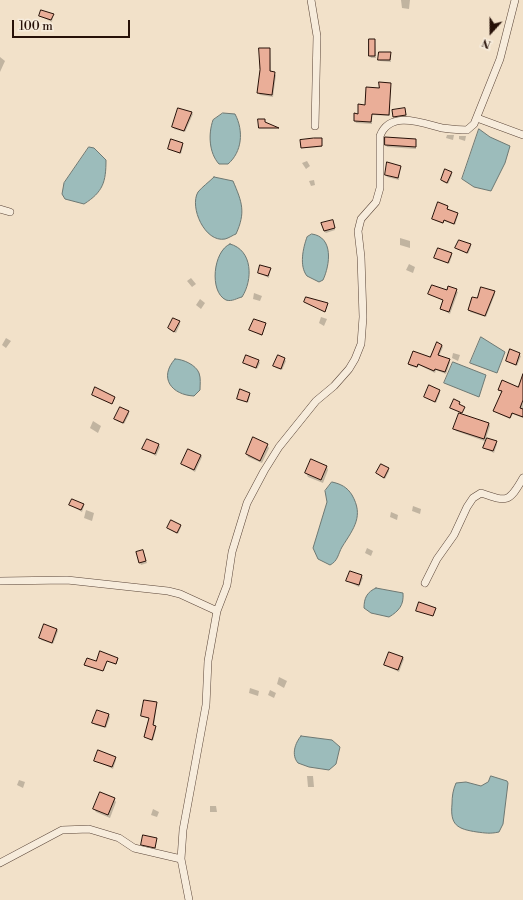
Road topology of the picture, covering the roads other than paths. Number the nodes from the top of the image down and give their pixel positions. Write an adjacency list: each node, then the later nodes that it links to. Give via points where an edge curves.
1 (310, 0): 4 (street, via 317,36)
2 (515, 0): 3 (street, via 500,59)
3 (477, 118): 5 (street); 11 (street, via 467,130 407,120 389,123 383,129 380,136 380,188 376,202 361,219 358,231 363,317 361,344 349,368 334,386 316,401 279,447 264,471 247,503 232,552 227,585)
4 (315, 126)
5 (523, 135)
6 (0, 209): 7 (street)
7 (10, 212)
8 (523, 478): 10 (street, via 513,494 505,500 481,493 473,498)
9 (0, 581): 11 (street, via 67,580 168,591)
10 (425, 583)
11 (217, 611): 12 (street, via 208,661 206,705 183,830)
12 (181, 859): 13 (street, via 134,848 119,838 89,829 62,830); 14 (street)
13 (0, 862)
14 (189, 900)

